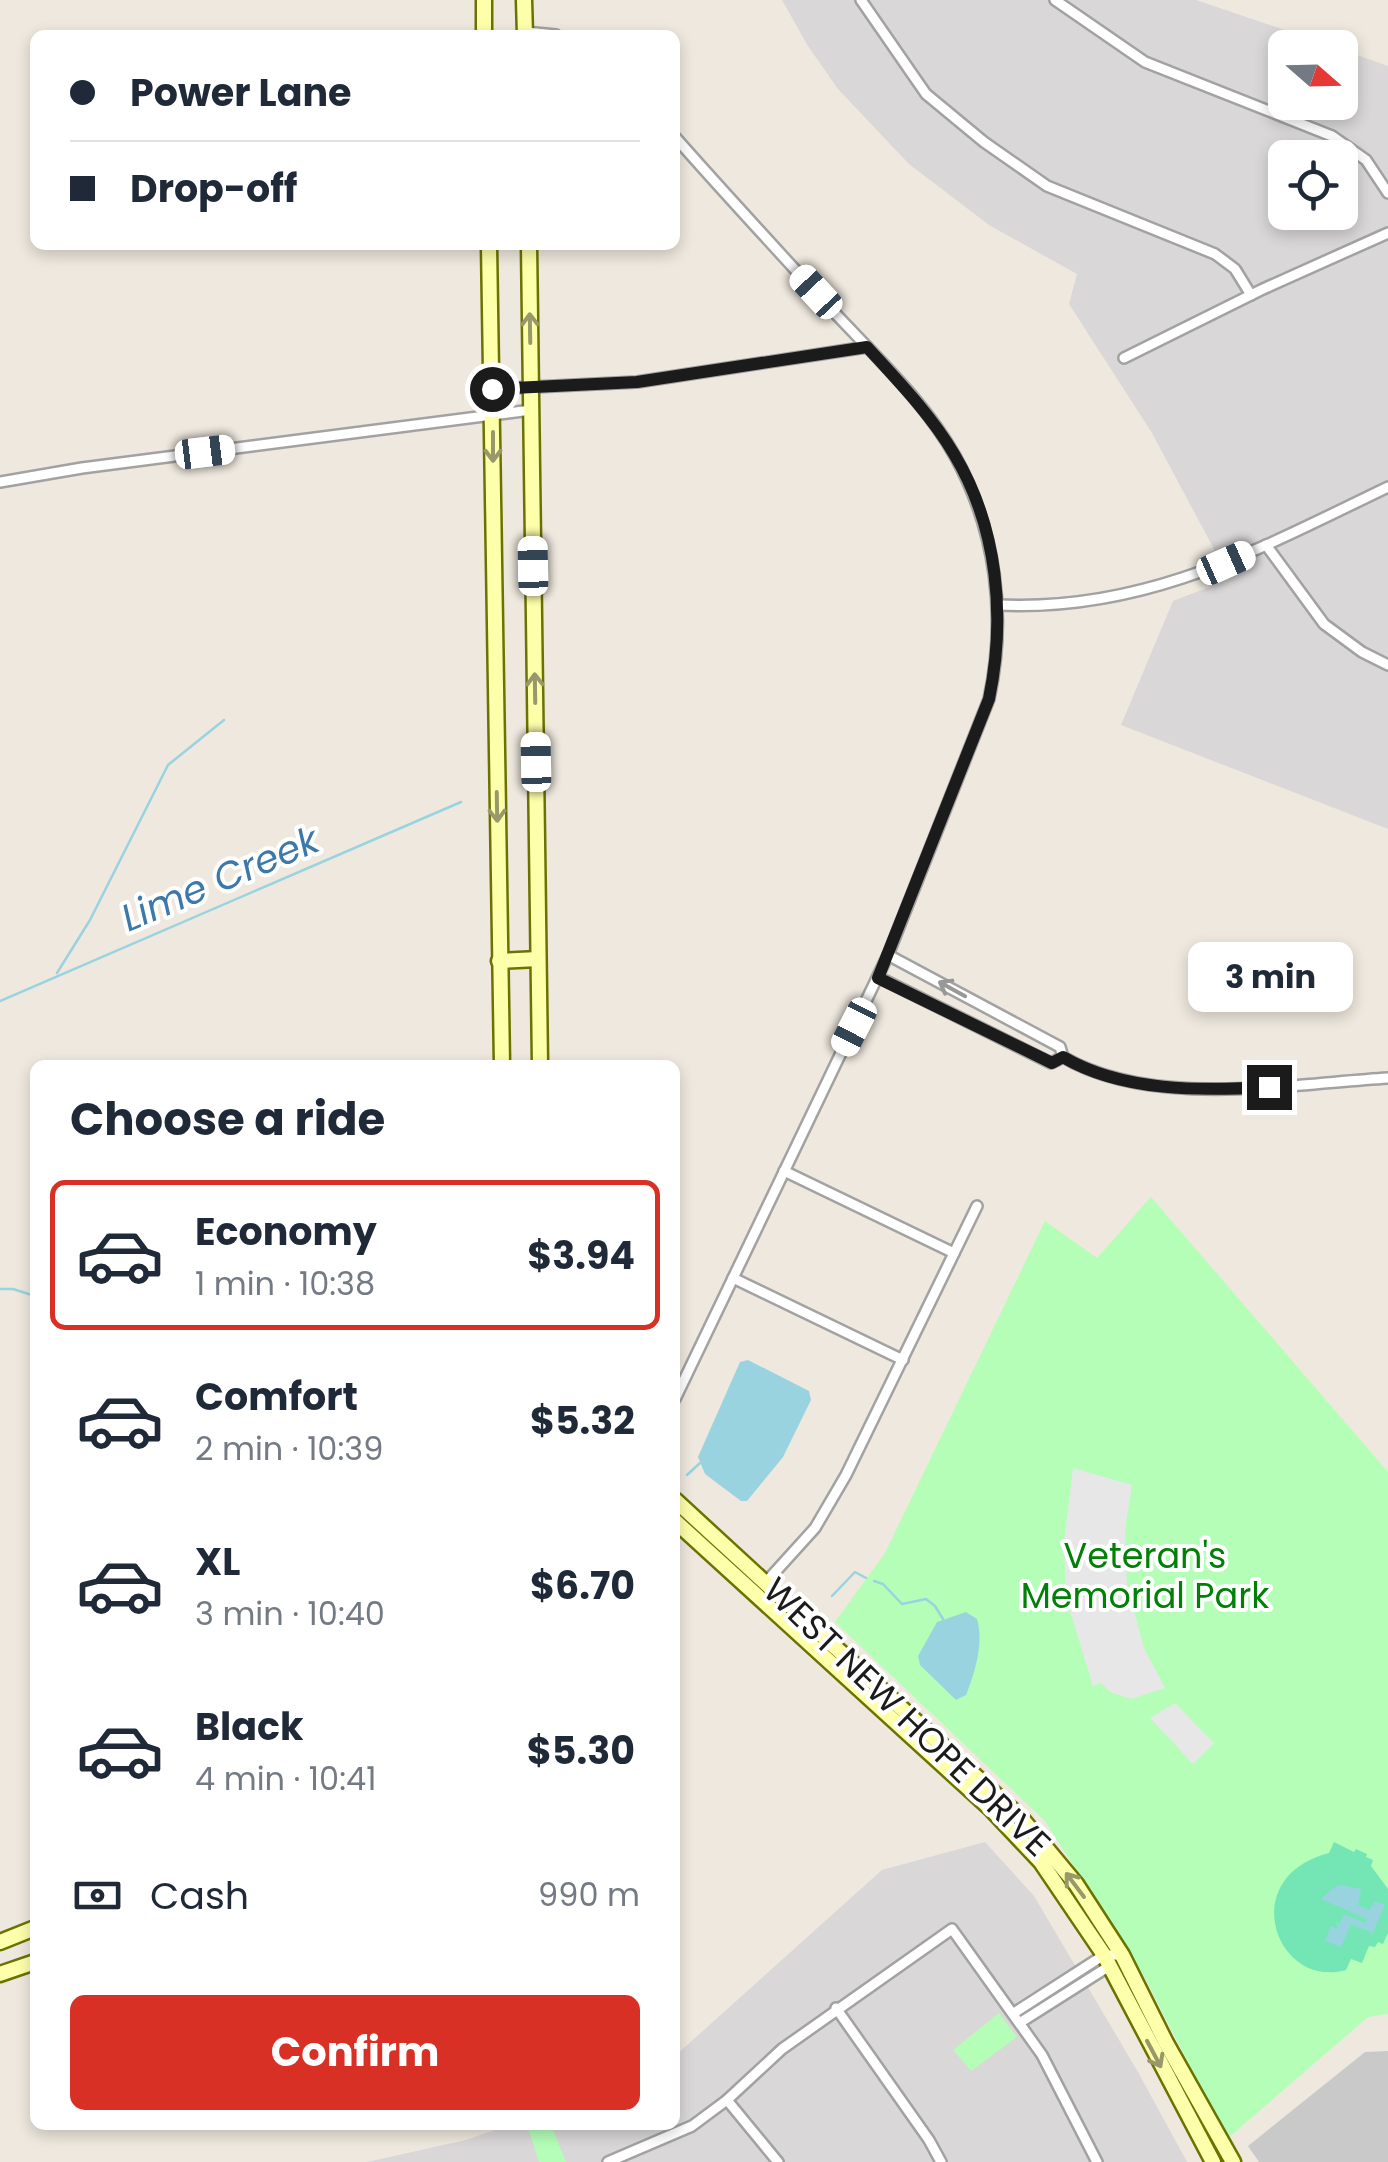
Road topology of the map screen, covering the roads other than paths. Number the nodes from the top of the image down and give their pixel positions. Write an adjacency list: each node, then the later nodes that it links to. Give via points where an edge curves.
1 (484, 0): 5 (main road)
2 (524, 0): 6 (main road)
3 (861, 0): 12 (street, via 926,94 984,142 1047,186 1215,254 1235,269)
4 (1055, 0): 8 (street, via 1145,62 1332,136 1366,160)
5 (484, 30)
6 (525, 30)
7 (680, 141): 13 (street)
8 (1388, 193)
9 (1388, 233): 12 (street)
10 (489, 250): 16 (main road)
11 (529, 250): 15 (main road, one-way to 11)
12 (1251, 296): 14 (street)
13 (867, 347): 15 (street, via 637,382); 22 (street, via 954,454 992,551)
14 (1124, 358)
15 (530, 388): 16 (street); 17 (main road)
16 (492, 389): 18 (main road)
17 (531, 410): 18 (street); 25 (main road, one-way to 17)
18 (492, 415): 19 (street); 26 (main road, one-way to 26)
19 (0, 482)
20 (1388, 487): 21 (street)
21 (1266, 546): 22 (street, via 1174,583 1071,605); 23 (street, via 1324,624)
22 (998, 605): 24 (street, via 989,699)
23 (1388, 665)
24 (888, 955): 27 (street); 28 (street, one-way to 24, via 1060,1048)
25 (538, 959): 26 (main road); 30 (main road)
26 (499, 961): 29 (main road)
27 (878, 978): 28 (street, via 1052,1063); 32 (street)
28 (1063, 1057): 31 (street, via 1144,1084 1188,1088)
29 (502, 1060)
30 (540, 1060)
31 (1388, 1078)
32 (784, 1170): 34 (street); 35 (street)
33 (977, 1206): 34 (street)
34 (954, 1252): 36 (street)
35 (733, 1278): 36 (street); 37 (street)
36 (903, 1360): 40 (street, via 815,1528)
37 (680, 1389)
38 (680, 1504): 40 (main road, WEST NEW HOPE DRIVE)
39 (680, 1526): 44 (main road, WEST NEW HOPE DRIVE, via 1007,1824 1041,1862)
40 (767, 1581): 43 (main road, WEST NEW HOPE DRIVE, one-way to 40, via 1022,1819)
41 (30, 1930): 42 (main road)
42 (0, 1942)
43 (1122, 1955): 44 (street); 56 (main road, WEST NEW HOPE DRIVE)
44 (1106, 1961): 48 (street); 49 (street); 55 (main road, WEST NEW HOPE DRIVE, one-way to 55)
45 (30, 1964): 46 (main road)
46 (0, 1974)
47 (836, 2008): 48 (street, via 952,1929); 50 (street); 53 (street)
48 (1014, 2013): 49 (street)
49 (1021, 2022): 54 (street)
50 (728, 2100): 51 (street, via 674,2136); 52 (street)
51 (608, 2162)
52 (778, 2162)
53 (941, 2162)
54 (1098, 2162)
55 (1213, 2162)
56 (1233, 2162)

